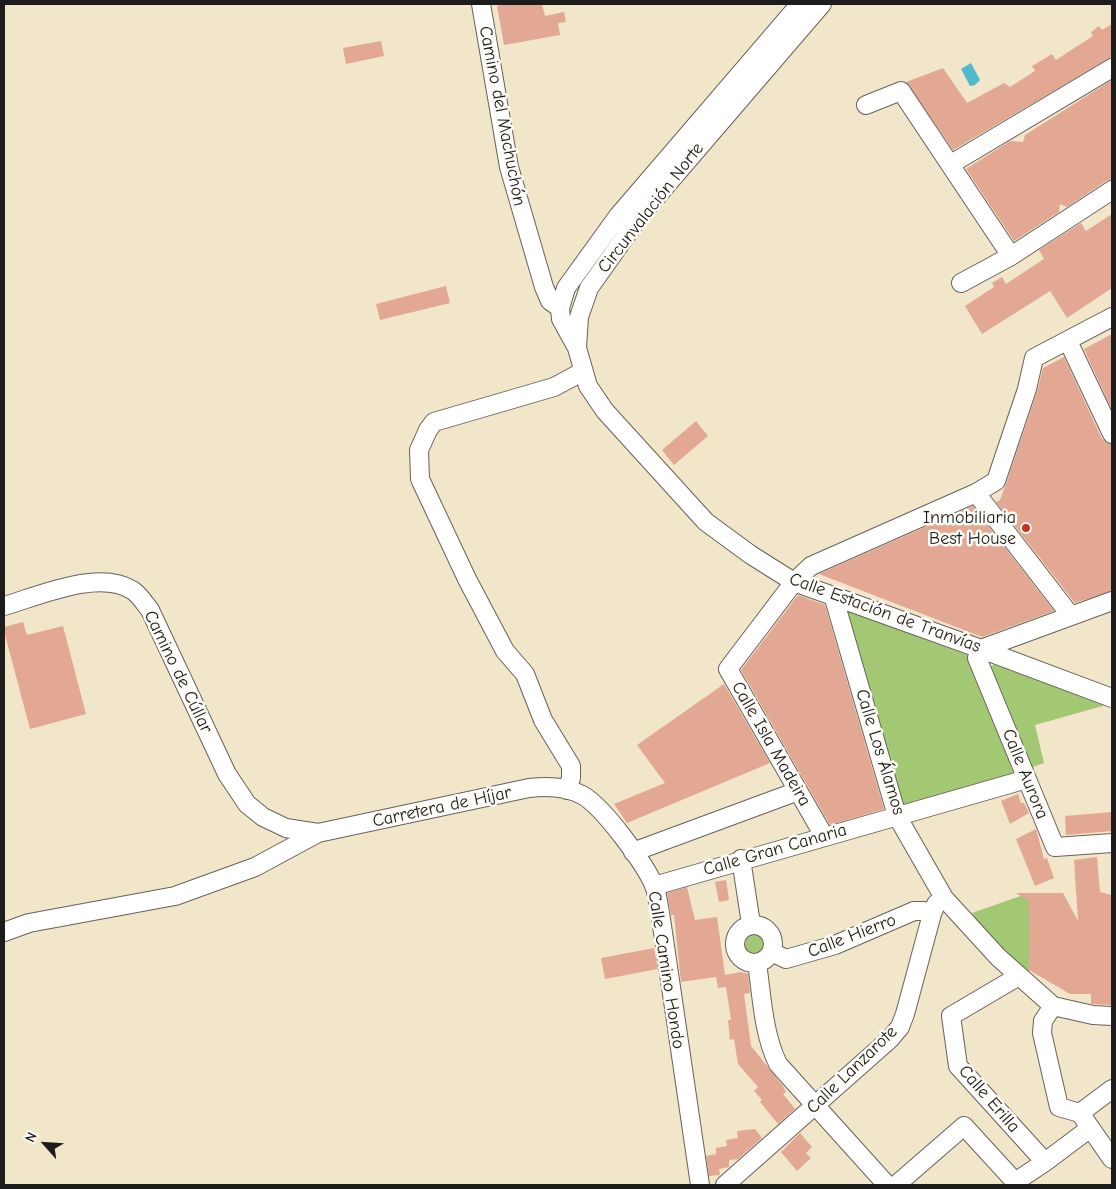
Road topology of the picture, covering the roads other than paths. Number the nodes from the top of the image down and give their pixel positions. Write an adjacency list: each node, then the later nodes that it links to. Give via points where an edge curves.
1 (481, 4): 11 (street, Camino del Machuchón, via 509,167 544,287 550,301)
2 (800, 4): 11 (street, Circunvalación Norte, via 618,216 566,288)
3 (822, 4): 10 (street, Circunvalación Norte, via 640,216)
4 (1112, 68): 6 (street)
5 (866, 105): 6 (street, via 901,91)
6 (951, 164): 8 (street)
7 (1112, 190): 8 (street)
8 (1011, 256): 9 (street)
9 (961, 283)
10 (589, 288): 11 (street, via 570,306); 14 (street, Circunvalación Norte, via 579,317)
11 (560, 308): 14 (street, via 561,319)
12 (1112, 317): 13 (street)
13 (1068, 341): 16 (street); 17 (street, via 1034,358 996,481)
14 (577, 348): 15 (street, Calle Estación de Tranvías)
15 (582, 372): 18 (street, Calle Estación de Tranvías, via 605,411 706,522 751,556); 26 (street, via 554,387 434,422 422,439 418,459 424,488 467,579 505,651 525,674 544,720 570,766)
16 (1112, 434)
17 (976, 493): 18 (street, via 811,566); 22 (street)
18 (794, 582): 19 (street, Calle Estación de Tranvías); 27 (street, Calle Isla Madeira, via 728,669)
19 (833, 595): 23 (street, Calle Estación de Tranvías); 28 (street, Calle Los Álamos)
20 (1112, 601): 22 (street)
21 (4, 606): 29 (street, Camino de Cúllar, via 92,582 119,584 134,591 150,610 227,774 247,804 263,817 286,828)
22 (1071, 616): 23 (street)
23 (982, 649): 24 (street, Calle Estación de Tranvías); 25 (street, Calle Aurora, via 977,658)
24 (1112, 698)
25 (1027, 779): 28 (street, Calle Gran Canaria); 31 (street, Calle Aurora, via 1055,847)
26 (567, 790): 29 (street, Carretera de Híjar, via 545,786 529,788); 32 (street, Calle Camino Hondo, via 592,802)
27 (798, 791): 30 (street, Calle Isla Madeira); 32 (street)
28 (897, 816): 30 (street, Calle Gran Canaria); 35 (street, Calle Los Álamos)
29 (318, 833): 38 (street, via 254,867 176,896 29,923)
30 (824, 836): 33 (street, Calle Gran Canaria)
31 (1112, 843)
32 (633, 852): 34 (street, Calle Camino Hondo)
33 (741, 859): 34 (street, Calle Gran Canaria); 37 (street)
34 (654, 886): 51 (street, Calle Camino Hondo)
35 (944, 898): 36 (street, Calle Lanzarote, via 936,904); 41 (street, Calle Los Álamos)
36 (932, 914): 39 (street, Calle Hierro, via 914,911 835,945 786,959); 45 (street, Calle Lanzarote, via 900,1027)
37 (751, 924): 39 (street, via 763,926 771,934 774,940); 40 (street, via 740,931 736,950 744,960)
38 (4, 932)
39 (772, 952): 40 (street)
40 (757, 963): 45 (street, via 770,1049 778,1064)
41 (1019, 976): 42 (street, Calle Los Álamos); 49 (street, Calle Erilla, via 951,1016 958,1066)
42 (1053, 1006): 43 (street, Calle Los Álamos); 46 (street, via 1043,1021 1042,1033 1059,1107)
43 (1112, 1016)
44 (1112, 1089): 46 (street)
45 (814, 1107): 52 (street, Calle Lanzarote); 53 (street)
46 (1080, 1113): 47 (street)
47 (1089, 1128): 48 (street); 49 (street)
48 (1112, 1159)
49 (1045, 1162): 50 (street)
50 (1016, 1184): 54 (street, via 964,1126)
51 (700, 1185)
52 (725, 1185)
53 (887, 1185)
54 (896, 1185)

